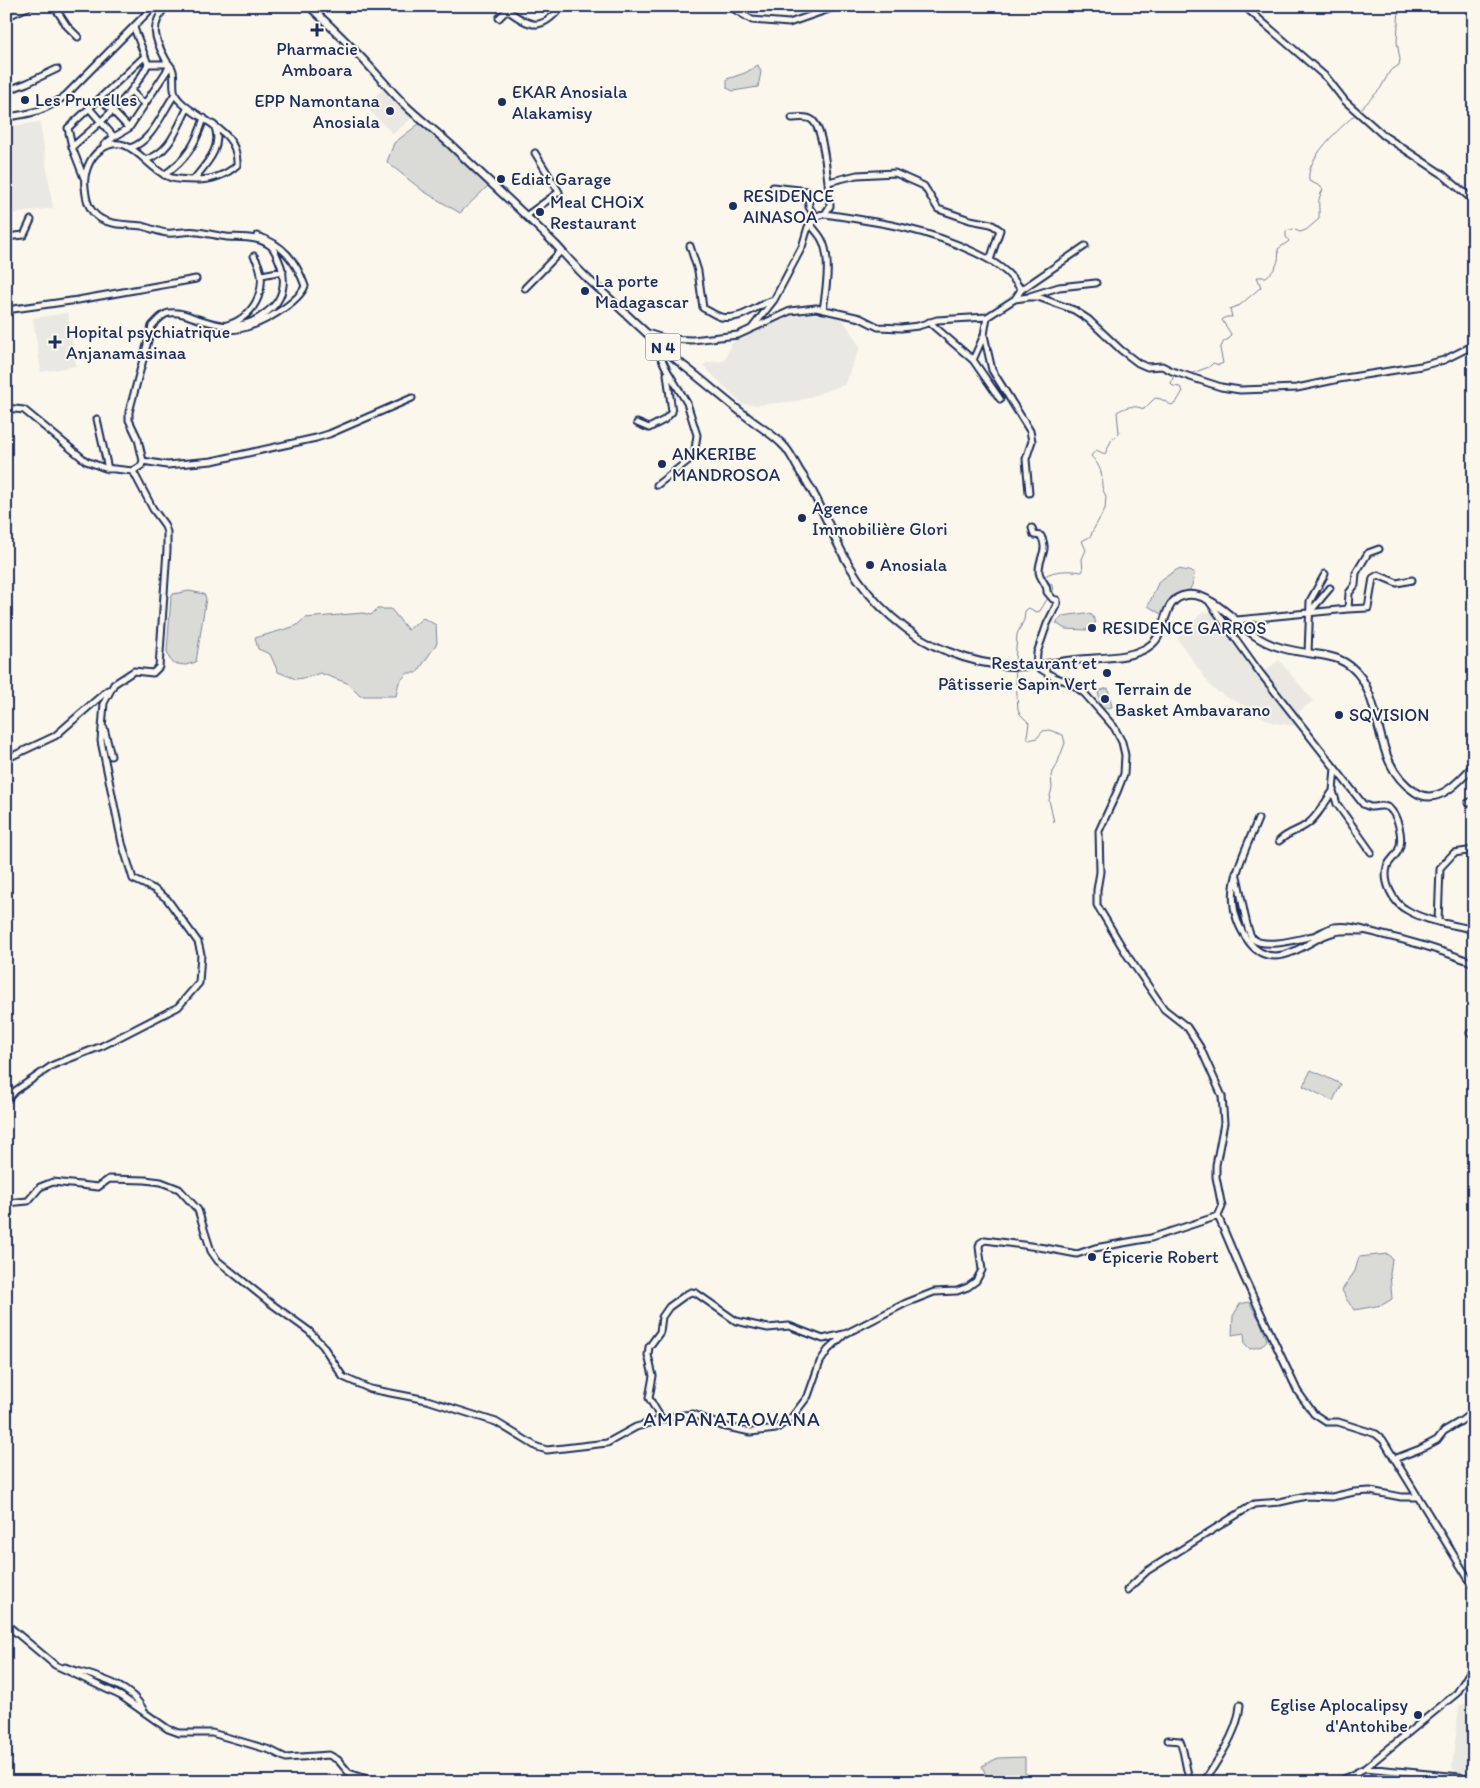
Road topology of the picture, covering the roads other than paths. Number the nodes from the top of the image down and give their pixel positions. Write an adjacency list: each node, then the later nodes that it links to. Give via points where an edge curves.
1 (30, 6): 10 (street)
2 (54, 6): 13 (street)
3 (154, 6): 12 (street)
4 (166, 6): 16 (street, via 159,16 154,37)
5 (309, 6): 45 (main road, N 4, via 405,105)
6 (562, 6): 11 (street, via 553,18 541,24 526,24 507,10)
7 (728, 6): 8 (street, via 752,20 789,23)
8 (838, 6)
9 (1244, 6): 43 (street, via 1327,78 1345,101 1383,135 1442,174)
10 (6, 17)
11 (499, 18)
12 (134, 28): 14 (street); 26 (street, via 54,105 37,113)
13 (78, 37)
14 (144, 57): 15 (street); 21 (street)
15 (148, 64): 16 (street); 19 (street)
16 (169, 64): 20 (street, via 173,71); 22 (street)
17 (57, 69): 18 (street)
18 (6, 91)
19 (132, 92): 22 (street); 25 (street)
20 (175, 94): 24 (street); 34 (street, via 147,138)
21 (100, 98): 23 (street); 25 (street)
22 (144, 104): 31 (street)
23 (89, 108): 29 (street); 33 (street, via 68,128)
24 (187, 109): 27 (street); 37 (street, via 166,148 155,158)
25 (112, 111): 29 (street); 31 (street)
26 (6, 117)
27 (204, 118): 30 (street); 38 (street, via 200,132 182,162)
28 (792, 118): 41 (street, via 806,118 816,125 822,141)
29 (100, 122): 32 (street); 33 (street)
30 (213, 124): 40 (street, via 217,136 212,157); 40 (street, via 229,138 237,165 220,176)
31 (129, 128): 32 (street)
32 (114, 137): 35 (street)
33 (72, 147): 39 (street)
34 (130, 148): 35 (street, via 118,143); 37 (street)
35 (98, 152): 39 (street)
36 (535, 152): 45 (street, via 559,192)
37 (145, 160): 38 (street)
38 (164, 175): 40 (street, via 175,179)
39 (84, 178): 49 (street, via 86,200 101,219 166,233 197,231)
40 (194, 179)
41 (828, 182): 44 (street, via 830,206); 54 (street, via 856,175 895,173 924,186 938,209 991,224 1000,230)
42 (773, 187): 47 (street, via 808,191 809,207 813,213)
43 (1474, 201)
44 (825, 214): 47 (street, via 818,215); 54 (street, via 908,228 950,240)
45 (526, 216): 52 (main road, N 4)
46 (32, 220): 48 (street, via 24,235)
47 (811, 225): 63 (street); 65 (street, via 825,248 828,280)
48 (6, 237)
49 (227, 237): 55 (street, via 251,238 270,246); 68 (street, via 230,234 252,235 275,243 294,262 305,286 295,301 257,323 234,330)
50 (690, 246): 63 (street, via 698,271 703,308 721,317 744,315)
51 (1085, 246): 60 (street)
52 (562, 251): 59 (street); 70 (main road, N 4)
53 (254, 256): 56 (street)
54 (990, 260): 60 (street, via 1010,274)
55 (283, 271): 56 (street); 68 (street, via 280,297 272,308 242,325)
56 (262, 275): 68 (street, via 261,291 248,313 234,323)
57 (196, 279): 64 (street)
58 (1096, 284): 61 (street, via 1059,287)
59 (525, 288)
60 (1021, 290): 62 (street)
61 (1029, 297): 62 (street); 72 (street, via 1049,300 1074,310 1142,365 1162,366 1221,387 1240,390 1297,388 1421,366 1444,360)
62 (1015, 299): 66 (street)
63 (774, 300): 69 (street)
64 (6, 310)
65 (823, 310): 67 (street, via 886,328); 69 (street, via 790,311)
66 (987, 317): 67 (street); 71 (street)
67 (930, 322): 73 (street)
68 (221, 326): 80 (street, via 168,313 152,326 128,412)
69 (751, 330): 70 (street, via 738,336 692,340 666,339)
70 (647, 333): 74 (street); 95 (main road, N 4, via 785,446 810,485 849,565 892,618 944,650 970,660)
71 (984, 335): 73 (street); 84 (street, via 992,370 1030,432 1032,441 1026,459)
72 (1474, 345)
73 (973, 360): 76 (street)
74 (667, 370): 79 (street, via 672,412 649,428); 83 (street, via 687,403 698,435 694,456)
75 (412, 398): 80 (street, via 316,438 212,461 167,465)
76 (1000, 398)
77 (6, 408): 81 (street, via 24,410 86,461)
78 (97, 419): 81 (street)
79 (637, 423)
80 (143, 461): 82 (street)
81 (108, 469): 82 (street)
82 (134, 471): 96 (street, via 167,532 159,667 153,673 134,671)
83 (656, 485)
84 (1029, 493)
85 (1032, 528): 95 (street, via 1034,535 1041,536 1044,542 1040,576 1048,588 1047,592 1058,604 1037,652)
86 (1379, 549): 91 (street, via 1368,553 1356,573)
87 (1325, 574): 92 (street, via 1310,601)
88 (1412, 580): 91 (street, via 1397,583 1378,575 1373,578 1368,608)
89 (1330, 588): 92 (street)
90 (1207, 599): 93 (main road); 95 (main road, via 1191,595 1176,599 1166,613 1157,639 1135,654); 101 (street)
91 (1348, 609): 92 (street)
92 (1309, 613): 93 (street); 94 (street)
93 (1237, 620): 94 (main road, via 1255,636 1272,645)
94 (1308, 653): 100 (main road, via 1338,659 1355,670 1369,692 1390,765 1414,792 1427,798 1435,796 1461,779)
95 (1036, 666): 114 (street, via 1071,683 1085,694 1114,727 1122,742 1124,774 1099,831 1097,905 1164,1009 1187,1027 1200,1047 1222,1096 1224,1123 1216,1164 1222,1207)
96 (114, 684): 97 (street, via 104,703); 99 (street, via 55,736)
97 (103, 723): 98 (street); 112 (street, via 101,741 122,843 133,879 167,899 198,942 200,983 178,1007 102,1046 54,1065 15,1091)
98 (111, 756)
99 (6, 759)
100 (1474, 765)
101 (1335, 768): 102 (street); 108 (street, via 1363,804 1388,808 1398,822 1400,844 1387,866 1387,884 1395,898 1406,910)
102 (1333, 791): 104 (street, via 1307,825 1290,831); 106 (street, via 1337,804)
103 (1258, 819): 107 (street)
104 (1279, 841)
105 (1474, 850): 108 (street, via 1454,853 1440,868)
106 (1371, 852)
107 (1236, 873): 110 (street, via 1248,929 1253,939 1263,944 1312,936 1343,926); 110 (street, via 1232,899 1235,911 1246,938 1262,954 1272,957 1284,955 1334,932)
108 (1438, 922): 109 (street)
109 (1474, 930)
110 (1370, 932): 111 (street, via 1442,950)
111 (1474, 963)
112 (6, 1101)
113 (6, 1203): 117 (street, via 28,1201 40,1187 53,1182 98,1187 109,1179 161,1182 178,1189 198,1210 211,1251 218,1261 309,1331 343,1376 370,1389 427,1400 496,1422 537,1448 547,1450 607,1442 636,1427)
114 (1218, 1216): 115 (street, via 1151,1238 1077,1254 985,1240 979,1247 982,1270 968,1287 934,1292 913,1300); 118 (street, via 1298,1392 1314,1414 1326,1422 1338,1422 1376,1434)
115 (845, 1334): 117 (street, via 820,1362 808,1396 776,1429 751,1432 722,1426 693,1414); 117 (street, via 823,1339 789,1326 768,1328 736,1321 691,1292 669,1307 662,1318 660,1332 649,1346 653,1376 649,1398)
116 (1474, 1411): 118 (street, via 1444,1430 1437,1440)
117 (662, 1420)
118 (1394, 1459): 119 (street)
119 (1418, 1497): 120 (street); 121 (street, via 1370,1491 1332,1498 1306,1496 1254,1504 1147,1570)
120 (1474, 1588)
121 (1127, 1590)
122 (6, 1624): 128 (street, via 54,1665 121,1696 168,1729 212,1733 286,1758 329,1755 350,1773)
123 (1474, 1665): 126 (street, via 1457,1692)
124 (1240, 1705): 127 (street, via 1235,1727)
125 (1168, 1740): 129 (street, via 1180,1741)
126 (1365, 1768): 131 (street); 132 (street, via 1460,1777)
127 (1207, 1780): 130 (street)
128 (376, 1782)
129 (1190, 1782)
130 (1196, 1782)
131 (1338, 1782)
132 (1471, 1782)

